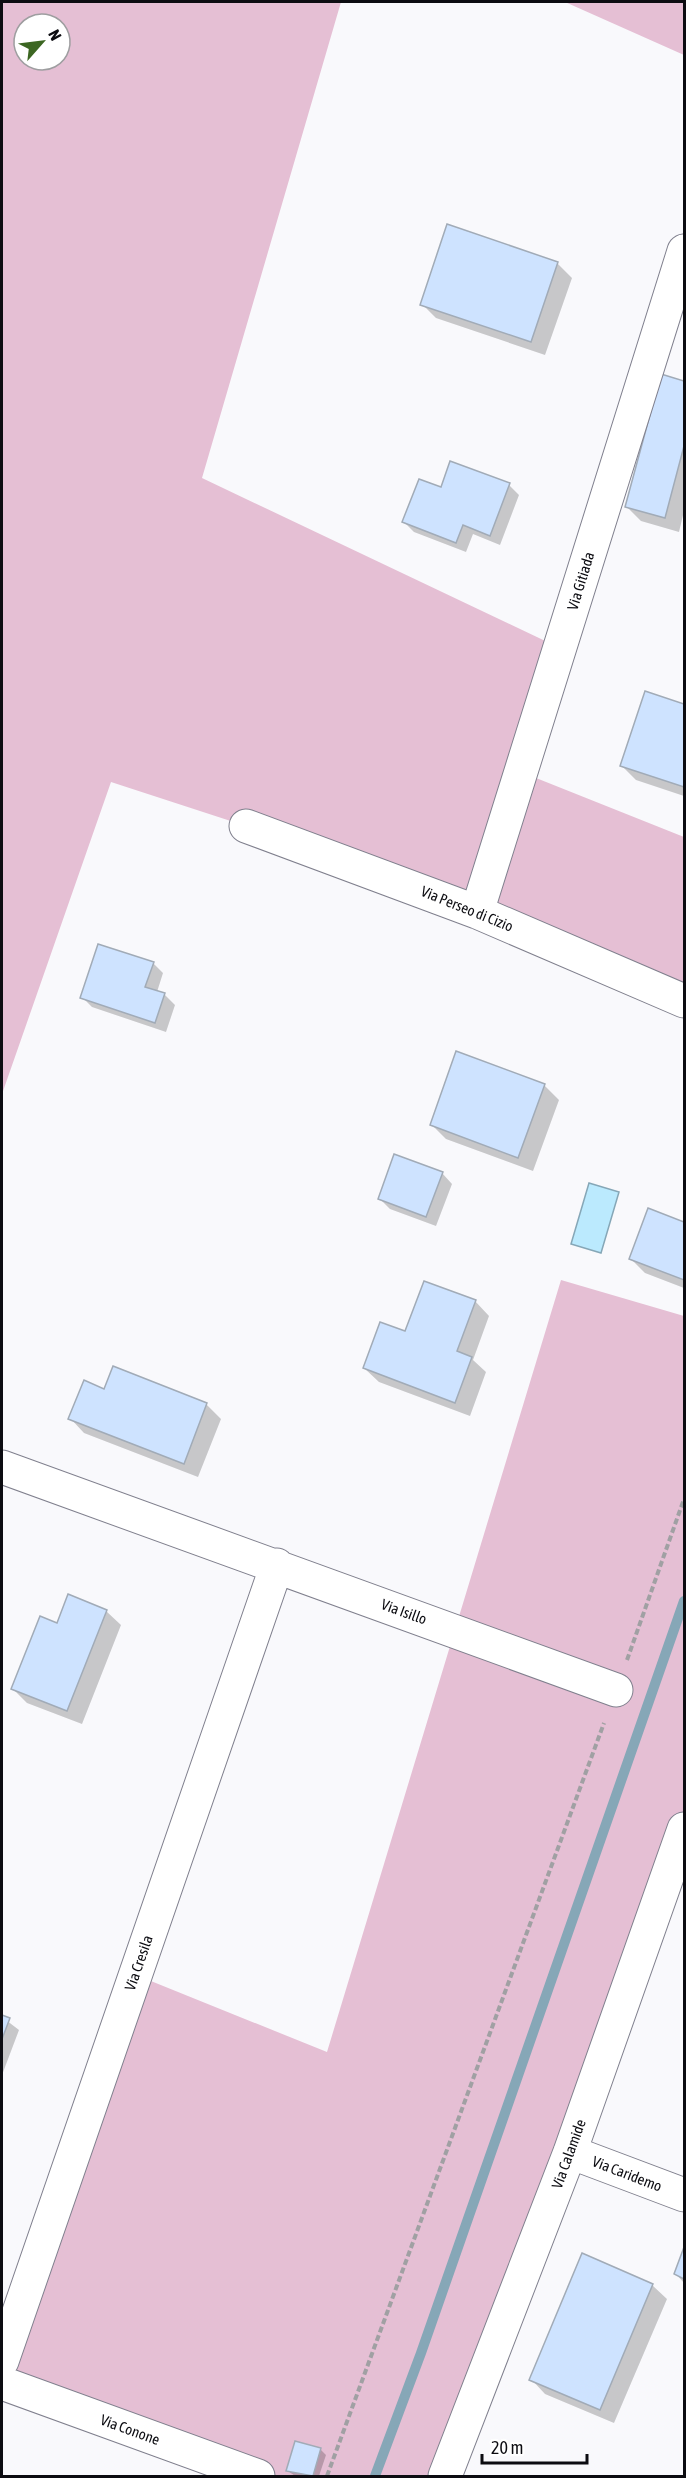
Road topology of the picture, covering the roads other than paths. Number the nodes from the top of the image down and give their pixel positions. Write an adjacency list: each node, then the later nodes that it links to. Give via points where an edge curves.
1 (684, 251): 3 (street, Via Gitiada)
2 (246, 826): 3 (street, Via Perseo di Cizio)
3 (477, 912): 4 (street, Via Perseo di Cizio)
4 (684, 1001)
5 (2, 1467): 6 (street, Via Isillo)
6 (277, 1565): 7 (street, Via Isillo); 11 (street, Via Cresila)
7 (616, 1690)
8 (684, 1829): 9 (street, Via Calamide)
9 (570, 2152): 10 (street, Via Caridemo); 14 (street, Via Calamide)
10 (684, 2195)
11 (2, 2361)
12 (2, 2383): 13 (street, Via Conone)
13 (258, 2476)
14 (445, 2476)

